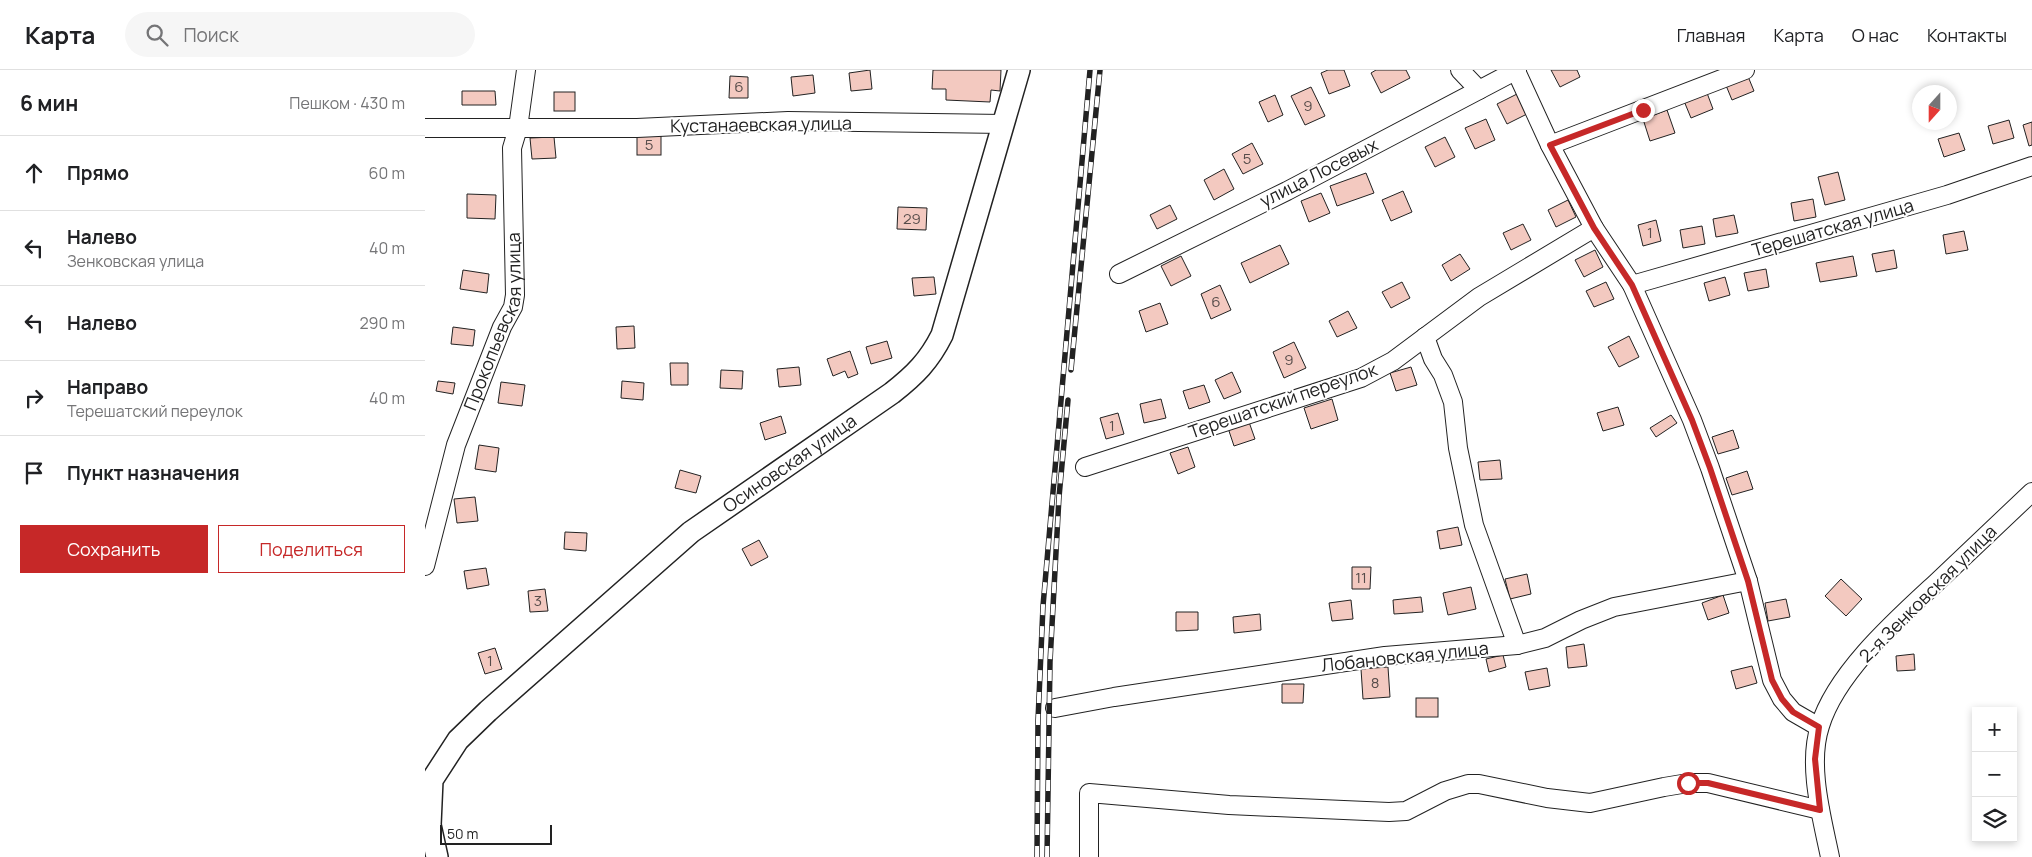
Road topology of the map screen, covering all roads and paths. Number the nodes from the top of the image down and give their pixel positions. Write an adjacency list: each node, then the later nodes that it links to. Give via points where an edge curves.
1 (526, 70): 9 (street, Прокопьевская улица)
2 (1019, 70): 7 (main road, Осиновская улица)
3 (1460, 70): 6 (street)
4 (1517, 70): 6 (street, улица Лосевых); 10 (street)
5 (1745, 70): 10 (street)
6 (1479, 90): 13 (street, улица Лосевых, via 1287,191)
7 (1004, 124): 9 (street, Кустанаевская улица, via 788,121 637,128); 23 (main road, Осиновская улица, via 942,335 933,353 914,375 691,532 488,711)
8 (425, 128): 9 (street, Кустанаевская улица)
9 (518, 128): 18 (street, Прокопьевская улица, via 512,148 513,308 502,327 457,445)
10 (1550, 145): 12 (street)
11 (2032, 166): 14 (street, Терешатская улица, via 1947,195)
12 (1594, 228): 14 (street); 15 (street, Терешатский переулок, via 1479,297)
13 (1119, 274)
14 (1632, 285): 19 (street, via 1692,420)
15 (1425, 337): 16 (street, Терешатский переулок, via 1393,361 1361,378); 20 (street, via 1453,402 1458,448 1474,525)
16 (1085, 467)
17 (2032, 492): 22 (street, 2-я Зенковская улица, via 1886,630 1830,702)
18 (425, 566)
19 (1748, 581): 20 (street, Лобановская улица, via 1614,607 1545,638); 22 (street, via 1772,680 1793,712)
20 (1517, 645): 21 (street, Лобановская улица, via 1385,656)
21 (1055, 708)
22 (1819, 727): 24 (street, 2-я Зенковская улица, via 1815,759)
23 (429, 774): 25 (main road, via 430,825)
24 (1820, 810): 26 (street, via 1708,783 1664,787 1590,803 1468,784 1445,791 1406,811 1389,812 1229,805 1089,793); 27 (street, 2-я Зенковская улица)
25 (437, 857)
26 (1089, 857)
27 (1829, 857)

